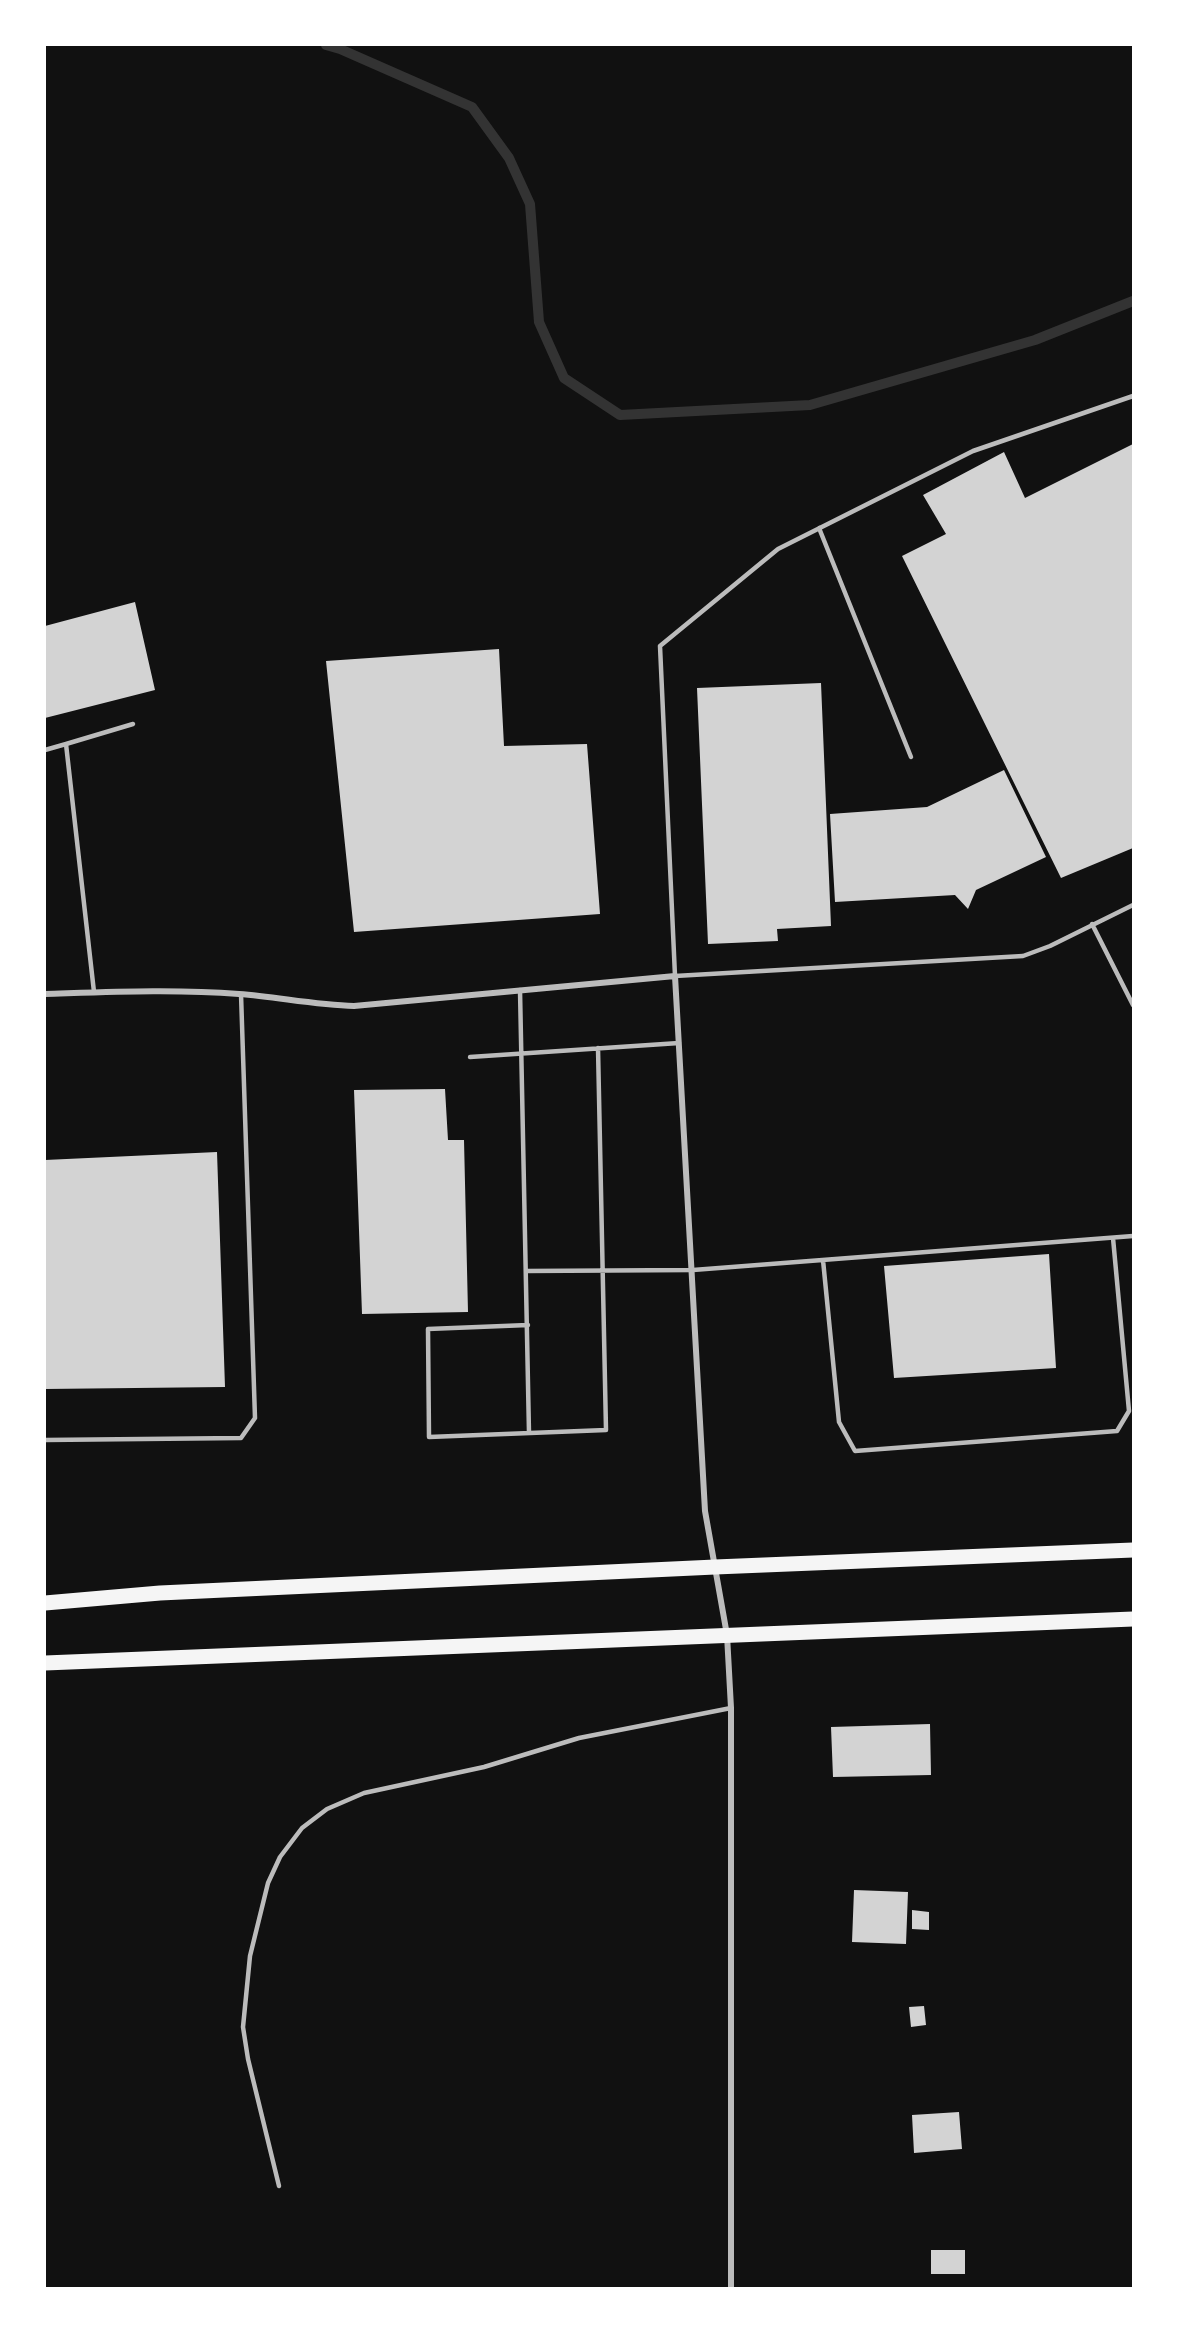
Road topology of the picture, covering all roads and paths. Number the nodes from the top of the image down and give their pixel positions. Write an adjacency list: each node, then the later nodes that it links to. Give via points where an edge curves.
1 (1133, 396): 2 (lane, via 973,451)
2 (819, 528): 6 (lane); 9 (lane, via 778,549 660,646)
3 (133, 724): 4 (lane)
4 (66, 744): 5 (lane); 11 (lane)
5 (45, 750)
6 (910, 757)
7 (1133, 904): 8 (lane)
8 (1092, 924): 9 (lane, via 1023,956); 14 (lane)
9 (675, 976): 10 (street); 15 (street)
10 (520, 990): 13 (street, via 354,1006); 17 (lane)
11 (94, 992): 12 (street); 13 (street)
12 (45, 994)
13 (241, 994): 27 (lane, via 255,1419 241,1438)
14 (1133, 1005)
15 (679, 1043): 16 (lane); 22 (street)
16 (598, 1048): 17 (lane); 24 (lane)
17 (522, 1053): 18 (lane); 23 (lane)
18 (470, 1057)
19 (1133, 1236): 20 (lane)
20 (1113, 1238): 21 (lane); 21 (lane, via 1129,1411 1117,1431 1058,1436 855,1451 839,1422)
21 (823, 1260): 22 (lane)
22 (693, 1270): 24 (lane); 29 (street, via 705,1511)
23 (526, 1271): 24 (lane); 25 (lane)
24 (603, 1271): 26 (lane, via 606,1430)
25 (528, 1325): 26 (lane); 26 (lane, via 428,1329 429,1437)
26 (529, 1433)
27 (45, 1440)
28 (1133, 1550): 29 (main road)
29 (715, 1567): 30 (main road, via 160,1593); 32 (street)
30 (45, 1603)
31 (1133, 1618): 32 (main road)
32 (726, 1635): 33 (main road); 34 (street)
33 (45, 1663)
34 (731, 1708): 35 (lane, via 579,1738 484,1767 364,1793 327,1809 302,1828 280,1857 268,1883 250,1956 243,2027); 36 (street)
35 (279, 2186)
36 (731, 2288)

